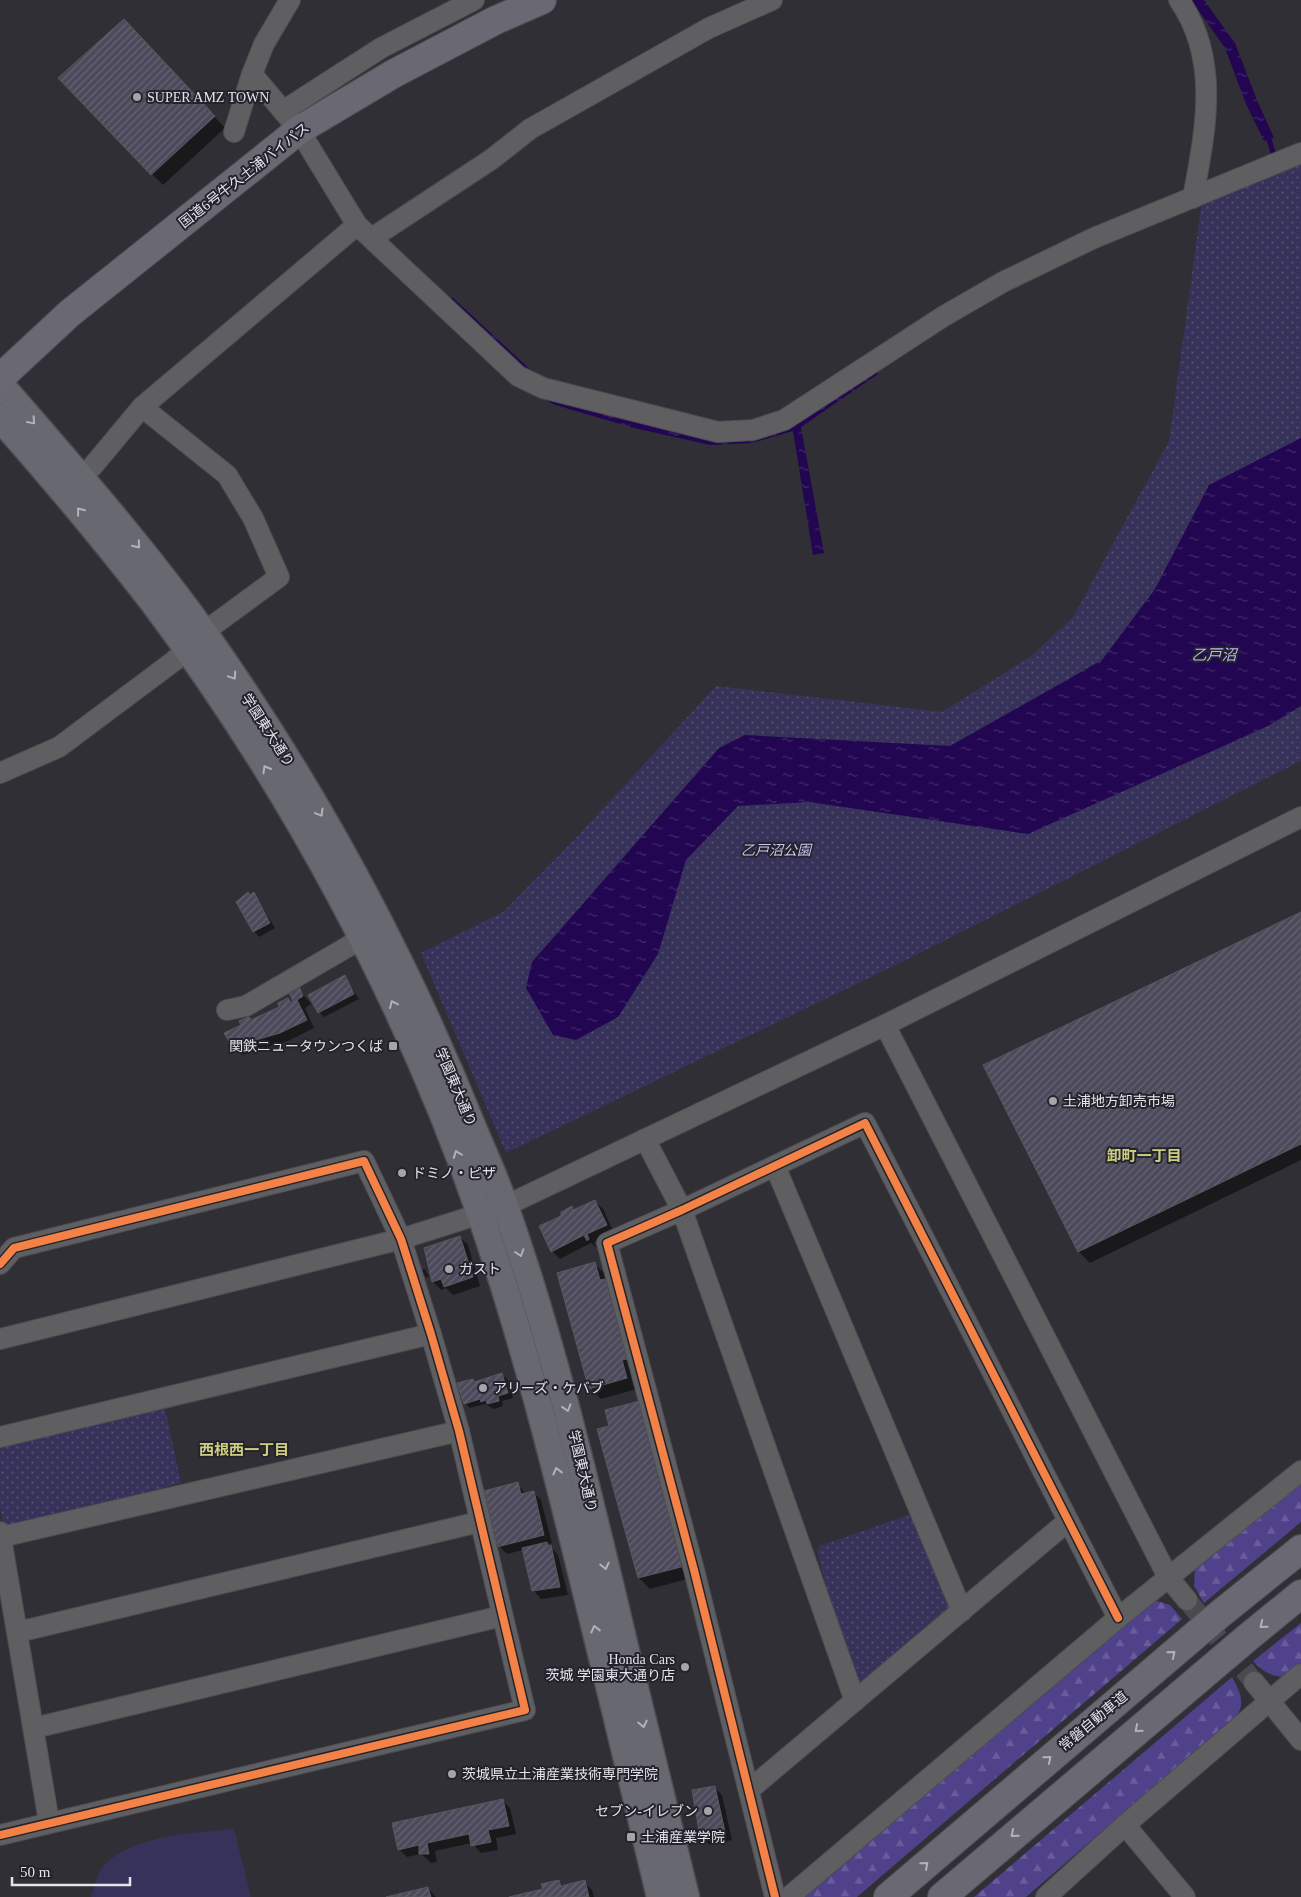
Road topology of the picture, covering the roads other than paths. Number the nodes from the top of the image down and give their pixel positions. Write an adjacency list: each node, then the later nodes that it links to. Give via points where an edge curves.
1 (290, 0): 6 (street, via 264,44)
2 (474, 0): 7 (street, via 381,48)
3 (542, 0): 7 (highway, 国道6号牛久土浦バイパス)
4 (772, 0): 11 (street, via 709,28 530,129 492,159)
5 (1179, 0): 10 (street, via 1199,38 1208,87 1206,124)
6 (252, 74): 7 (street); 8 (street)
7 (291, 121): 11 (street); 12 (highway, 国道6号牛久土浦バイパス)
8 (234, 132)
9 (1301, 153): 10 (street)
10 (1193, 198): 11 (street, via 1094,238 1003,282 936,321 784,420 753,430 718,432 543,388 518,376)
11 (364, 232): 14 (street)
12 (0, 378)
13 (0, 384): 17 (main road, 学園東大通り, one-way to 17, via 83,479)
14 (142, 407): 16 (street); 17 (street, via 228,475 253,518 279,577)
15 (0, 418): 17 (main road, 学園東大通り, one-way to 15, via 154,604)
16 (92, 467)
17 (195, 642): 18 (street, via 59,747); 20 (main road, 学園東大通り, one-way to 17); 25 (main road, 学園東大通り, one-way to 25, via 278,743 342,851 397,956 449,1068)
18 (0, 772)
19 (1301, 817): 22 (street)
20 (361, 939): 21 (street, via 246,1006); 27 (main road, 学園東大通り, one-way to 20, via 426,1075)
21 (227, 1010)
22 (885, 1025): 23 (street); 39 (street)
23 (645, 1140): 25 (street); 26 (street)
24 (775, 1166): 26 (street); 35 (street, via 865,1123); 42 (street)
25 (505, 1206): 27 (street); 57 (main road, 学園東大通り, one-way to 57, via 570,1420)
26 (682, 1210): 49 (street); 52 (street, via 607,1243)
27 (481, 1216): 28 (street); 56 (main road, 学園東大通り, one-way to 27, via 545,1422)
28 (401, 1239): 29 (street, via 364,1161 14,1248); 30 (street); 31 (street)
29 (0, 1264)
30 (431, 1334): 32 (street); 33 (street)
31 (0, 1339)
32 (459, 1431): 36 (street); 37 (street)
33 (0, 1437)
34 (1301, 1471): 39 (street)
35 (1068, 1521): 42 (street); 44 (street)
36 (479, 1522): 43 (street); 45 (street)
37 (0, 1534): 45 (street)
38 (1301, 1549): 60 (highway, 常磐自動車道, one-way to 38)
39 (1168, 1578): 41 (street); 44 (street)
40 (1301, 1594): 61 (highway, one-way to 61)
41 (1187, 1600)
42 (962, 1610): 49 (street)
43 (502, 1616): 50 (street); 53 (street, via 525,1710)
44 (1118, 1618): 59 (street)
45 (18, 1632): 50 (street)
46 (1301, 1674): 48 (street)
47 (1254, 1682): 48 (street)
48 (1268, 1700): 51 (street); 54 (street)
49 (855, 1701): 52 (street)
50 (34, 1728): 53 (street)
51 (1301, 1740)
52 (749, 1790): 58 (street)
53 (49, 1822): 55 (street)
54 (1125, 1825): 62 (street); 63 (street)
55 (0, 1835)
56 (660, 1897)
57 (686, 1897)
58 (775, 1897)
59 (789, 1897)
60 (888, 1897)
61 (942, 1897)
62 (1046, 1897)
63 (1185, 1897)

